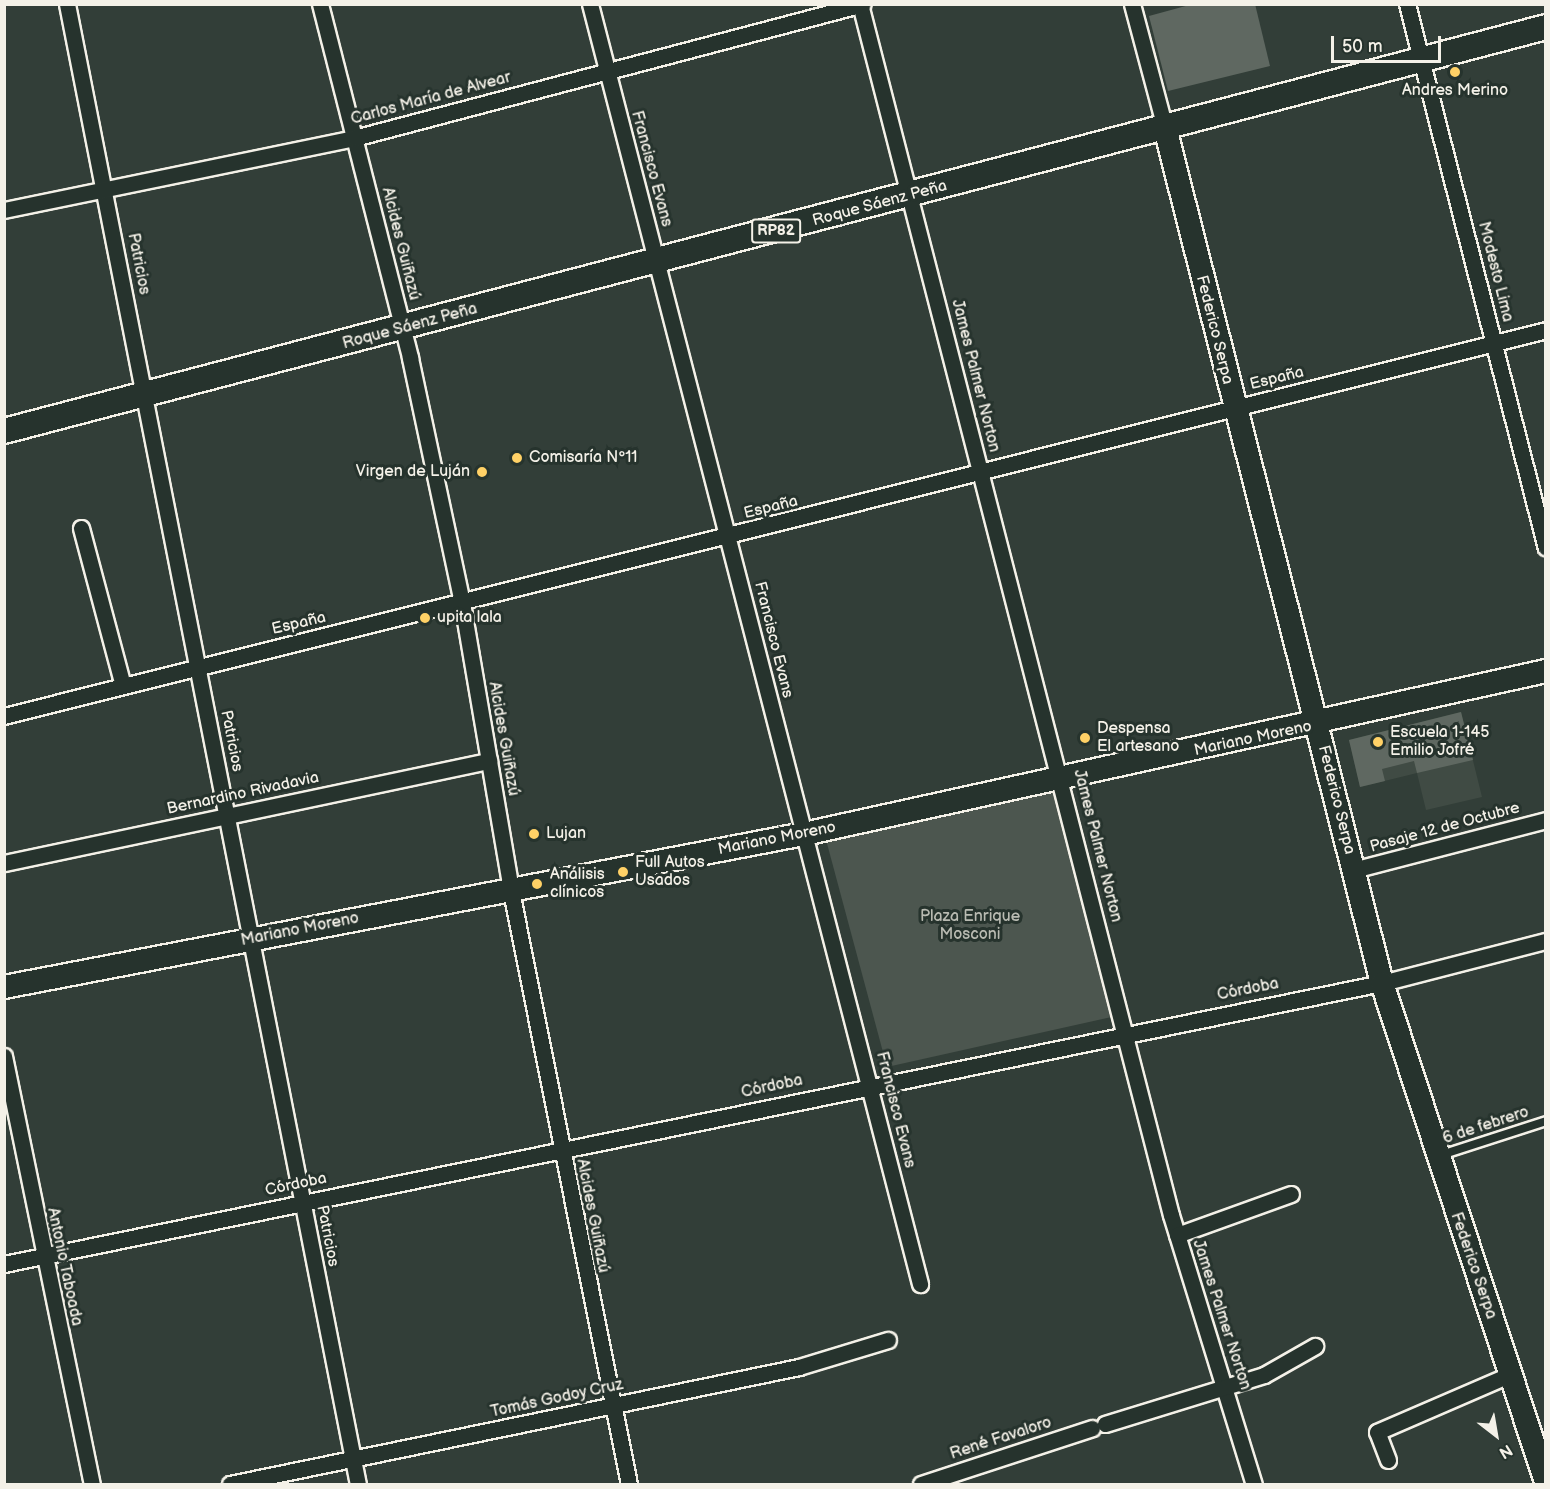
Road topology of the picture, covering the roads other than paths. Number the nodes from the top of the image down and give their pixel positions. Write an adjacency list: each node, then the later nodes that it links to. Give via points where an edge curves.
1 (67, 4): 12 (street, Patricios)
2 (320, 4): 11 (street, Alcides Guiñazú)
3 (590, 4): 9 (street, Francisco Evans)
4 (1132, 4): 10 (street, Federico Serpa)
5 (1407, 4): 8 (street, Modesto Lima)
6 (861, 5): 9 (street, Carlos María de Alvear); 13 (street, James Palmer Norton)
7 (1545, 27): 8 (main road, Roque Sáenz Peña / RP82)
8 (1422, 59): 10 (main road, Roque Sáenz Peña / RP82); 18 (street, Modesto Lima)
9 (607, 71): 11 (street, Carlos María de Alvear); 15 (street, Francisco Evans)
10 (1165, 128): 13 (main road, Roque Sáenz Peña / RP82); 20 (street, Federico Serpa)
11 (354, 138): 12 (street, Carlos María de Alvear); 16 (street, Alcides Guiñazú)
12 (105, 190): 14 (street, Carlos María de Alvear); 19 (street, Patricios)
13 (911, 195): 15 (main road, Roque Sáenz Peña / RP82); 22 (street, James Palmer Norton)
14 (4, 210)
15 (656, 263): 16 (main road, Roque Sáenz Peña / RP82); 24 (street, Francisco Evans)
16 (403, 329): 19 (main road, Roque Sáenz Peña / RP82); 26 (street, Alcides Guiñazú)
17 (1545, 330): 18 (street, España)
18 (1495, 343): 20 (street, España); 25 (street, Modesto Lima)
19 (146, 395): 21 (main road, Roque Sáenz Peña / RP82); 27 (street, Patricios)
20 (1234, 409): 22 (street, España); 31 (street, Federico Serpa)
21 (4, 431)
22 (982, 473): 24 (street, España); 33 (street, James Palmer Norton)
23 (81, 528): 29 (street)
24 (729, 538): 26 (street, España); 36 (street, Francisco Evans)
25 (1545, 548)
26 (462, 603): 27 (street, España); 32 (street, Alcides Guiñazú)
27 (198, 666): 29 (street, España); 34 (street, Patricios)
28 (1545, 671): 31 (street, Mariano Moreno)
29 (123, 686): 30 (street, España)
30 (4, 716)
31 (1318, 725): 33 (street, Mariano Moreno); 38 (street, Federico Serpa)
32 (489, 761): 34 (street, Bernardino Rivadavia); 39 (street, Alcides Guiñazú)
33 (1061, 778): 36 (street, Mariano Moreno); 44 (street, James Palmer Norton)
34 (227, 816): 37 (street, Bernardino Rivadavia); 40 (street, Patricios)
35 (1545, 820): 38 (street, Pasaje 12 de Octubre)
36 (804, 834): 39 (street, Mariano Moreno); 46 (street, Francisco Evans)
37 (4, 863)
38 (1353, 870): 42 (street, Federico Serpa)
39 (511, 891): 40 (street, Mariano Moreno); 48 (street, Alcides Guiñazú)
40 (250, 939): 43 (street, Mariano Moreno); 51 (street, Patricios)
41 (1545, 941): 42 (street, Córdoba)
42 (1382, 982): 44 (street, Córdoba); 49 (street, Federico Serpa)
43 (4, 987)
44 (1126, 1033): 46 (street, Córdoba); 52 (street, James Palmer Norton)
45 (4, 1056): 53 (street, Antonio Taboada)
46 (870, 1085): 48 (street, Córdoba); 55 (street, Francisco Evans)
47 (1545, 1121): 49 (lane, 6 de febrero)
48 (561, 1150): 51 (street, Córdoba); 60 (street, Alcides Guiñazú)
49 (1436, 1157): 58 (street, Federico Serpa)
50 (1291, 1194): 52 (street)
51 (302, 1202): 53 (street, Córdoba); 61 (street, Patricios)
52 (1177, 1235): 59 (street, James Palmer Norton)
53 (43, 1256): 54 (street, Córdoba); 64 (street, Antonio Taboada)
54 (4, 1264)
55 (920, 1284)
56 (888, 1340): 60 (street, Tomás Godoy Cruz, via 799,1367)
57 (1315, 1346): 59 (street, René Favaloro, via 1264,1376)
58 (1509, 1375): 62 (street, via 1377,1432); 63 (street, Federico Serpa)
59 (1226, 1388): 68 (street, René Favaloro); 69 (street, James Palmer Norton)
60 (612, 1407): 61 (street, Tomás Godoy Cruz); 67 (street, Alcides Guiñazú)
61 (353, 1460): 65 (street, Tomás Godoy Cruz); 66 (street, Patricios)
62 (1388, 1460)
63 (1545, 1482)
64 (92, 1485)
65 (230, 1485)
66 (358, 1485)
67 (629, 1485)
68 (921, 1485)
69 (1254, 1485)

